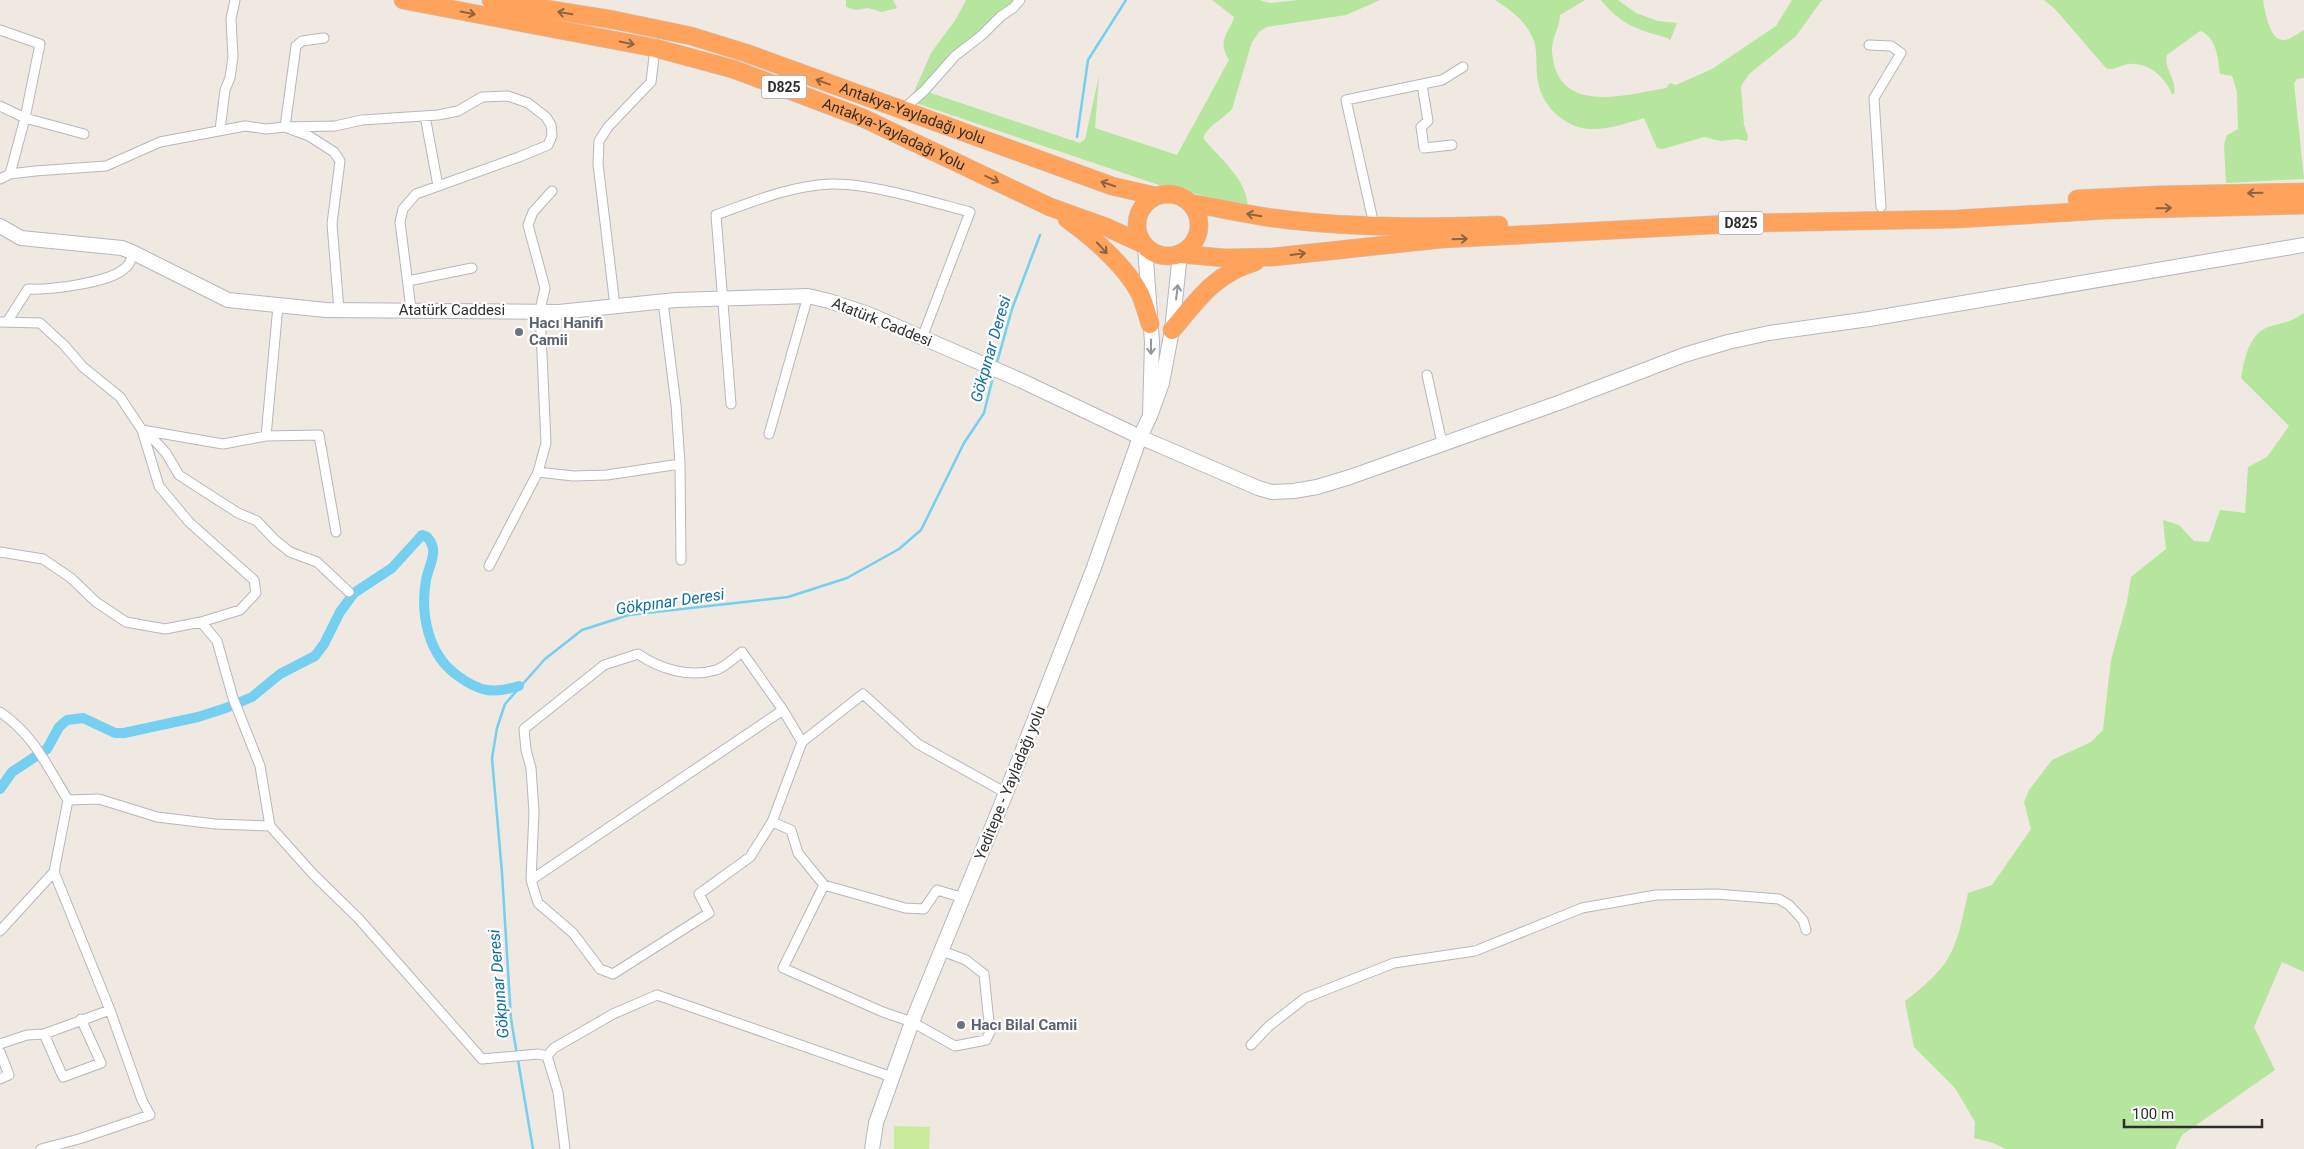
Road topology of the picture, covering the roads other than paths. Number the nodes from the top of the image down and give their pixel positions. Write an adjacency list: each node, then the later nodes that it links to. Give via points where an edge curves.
1 (235, 0): 16 (street, via 231,18 233,57)
2 (403, 0): 8 (highway, Antakya-Yayladağı Yolu / D825, one-way to 8)
3 (491, 0): 12 (highway, Antakya-Yayladağı yolu / D825, one-way to 3, via 691,36)
4 (1020, 0): 12 (street, via 955,56)
5 (0, 30): 14 (street, via 40,44)
6 (324, 38): 15 (street, via 302,41 296,46)
7 (1870, 46): 28 (street, via 1891,46 1901,53 1874,98)
8 (655, 48): 27 (highway, Antakya-Yayladağı Yolu / D825, one-way to 27, via 733,69 840,108); 42 (street, via 650,82 599,141 598,164)
9 (1463, 66): 10 (street, via 1449,77)
10 (1422, 85): 18 (street, via 1428,121 1421,127 1424,148); 29 (street, via 1346,100)
11 (0, 106): 14 (street)
12 (902, 111): 24 (highway, Antakya-Yayladağı yolu / D825, one-way to 12, via 1112,186)
13 (425, 116): 15 (street, via 362,120 335,126); 21 (street); 21 (street, via 458,111 482,97 508,96 528,103 552,124 548,145)
14 (25, 118): 17 (street); 19 (street)
15 (285, 127): 16 (street, via 245,126); 43 (street, via 309,136 334,152 340,162 332,224)
16 (220, 130): 19 (street, via 160,142 106,166)
17 (84, 134)
18 (1452, 145)
19 (10, 174): 20 (street)
20 (0, 179)
21 (438, 186): 37 (street, via 416,194 404,209 400,222)
22 (552, 191): 45 (street, via 533,212 528,225 545,288)
23 (2304, 192): 28 (highway, D825, one-way to 28, via 2140,196 1957,207)
24 (1155, 196): 25 (highway, via 1174,194); 32 (highway, via 1141,208 1137,217 1136,226)
25 (1190, 203): 29 (highway, D825, one-way to 25, via 1274,218); 34 (highway, via 1198,217 1198,233 1190,247)
26 (2304, 205): 35 (highway, D825, one-way to 26, via 1442,239 1750,223 1957,219 2115,209)
27 (1050, 207): 32 (highway, Antakya-Yayladağı Yolu / D825); 47 (highway, one-way to 47, via 1090,236 1127,275 1140,294)
28 (1881, 207): 29 (highway, D825, via 1526,224)
29 (1374, 225)
30 (0, 226): 33 (main road, Atatürk Caddesi, via 21,238 122,248)
31 (2304, 244): 57 (main road, Atatürk Caddesi, via 1747,338 1684,355)
32 (1144, 245): 34 (highway, via 1157,254); 47 (main road, Yeditepe - Yayladağı yolu)
33 (132, 252): 41 (main road, Atatürk Caddesi, via 228,300); 46 (street, via 129,264 118,273 68,287 28,289)
34 (1180, 254): 35 (highway, D825, via 1224,258); 48 (main road, Yeditepe - Yayladağı yolu, one-way to 34)
35 (1273, 257): 48 (highway, via 1243,266 1214,283)
36 (472, 268): 37 (street)
37 (408, 281): 44 (street)
38 (808, 296): 39 (main road, Atatürk Caddesi); 49 (main road, Atatürk Caddesi, via 848,307); 54 (street)
39 (722, 300): 40 (main road, Atatürk Caddesi); 49 (street, via 716,215 772,194 831,184 864,187 970,212); 51 (street, via 729,358)
40 (663, 302): 42 (main road, Atatürk Caddesi); 58 (street)
41 (278, 306): 43 (main road, Atatürk Caddesi); 55 (street)
42 (615, 306): 45 (main road, Atatürk Caddesi, via 560,312)
43 (339, 310): 44 (main road, Atatürk Caddesi)
44 (411, 310): 45 (main road, Atatürk Caddesi)
45 (540, 310): 59 (street, via 546,443)
46 (3, 322): 53 (street, via 40,323 83,367 120,397)
47 (1150, 324): 52 (main road, Yeditepe - Yayladağı yolu, one-way to 52)
48 (1172, 330): 52 (main road, Yeditepe - Yayladağı yolu, via 1162,383)
49 (922, 338): 56 (main road, Atatürk Caddesi)
50 (1427, 375): 57 (street)
51 (730, 404)
52 (1150, 416): 56 (main road, Yeditepe - Yayladağı yolu)
53 (144, 430): 55 (street, via 223,444); 64 (street, via 166,453 178,475 238,513 257,521 290,552 317,562); 65 (street, via 160,486 190,522 254,580 256,593 240,610)
54 (769, 434)
55 (266, 436): 60 (street, via 319,435)
56 (1140, 437): 57 (main road, Atatürk Caddesi, via 1272,492 1318,487); 69 (main road, Yeditepe - Yayladağı yolu, via 1093,570)
57 (1442, 443)
58 (680, 464): 59 (street, via 607,475); 62 (street)
59 (538, 472): 63 (street)
60 (336, 532)
61 (0, 552): 65 (street, via 43,559 126,622 164,629)
62 (681, 560)
63 (489, 566)
64 (349, 592)
65 (201, 622): 72 (street, via 217,640 233,698 260,766)
66 (783, 710): 68 (street); 74 (street); 74 (street, via 742,652 717,670 685,674 652,664 638,654 604,665 524,729 534,812)
67 (0, 712): 70 (street, via 35,744)
68 (802, 742): 69 (street, via 862,694 918,744); 71 (street)
69 (1006, 793): 76 (main road, Yeditepe - Yayladağı yolu)
70 (68, 800): 72 (street, via 99,800 157,817); 73 (street)
71 (772, 822): 74 (street, via 750,857 699,894 709,913 613,974 600,969 573,933 538,903); 75 (street, via 791,830 798,852)
72 (270, 826): 87 (street, via 359,919 482,1059)
73 (54, 872): 78 (street); 80 (street)
74 (532, 880)
75 (824, 886): 76 (street, via 880,902 924,909 936,890 958,896); 82 (street, via 783,968)
76 (966, 894): 79 (main road, Yeditepe - Yayladağı yolu)
77 (1806, 930): 85 (street, via 1804,920 1779,899 1716,894 1656,895 1582,908 1475,950 1394,963 1306,998 1269,1026)
78 (0, 931)
79 (942, 951): 82 (main road, Yeditepe - Yayladağı yolu); 82 (street, via 966,960 984,974 990,1032 986,1040 955,1046)
80 (110, 1010): 81 (street); 90 (street, via 150,1115)
81 (81, 1019): 83 (street); 83 (street, via 101,1063 90,1068 63,1077)
82 (912, 1022): 88 (main road, Yeditepe - Yayladağı yolu)
83 (44, 1034): 84 (street, via 27,1035)
84 (0, 1044)
85 (1251, 1045)
86 (0, 1052): 89 (street, via 9,1075)
87 (543, 1055): 88 (street, via 613,1014 657,995); 91 (street, via 558,1092)
88 (892, 1077): 92 (main road, Yeditepe - Yayladağı yolu, via 876,1123)
89 (0, 1079)
90 (41, 1149)
91 (565, 1149)
92 (872, 1149)

